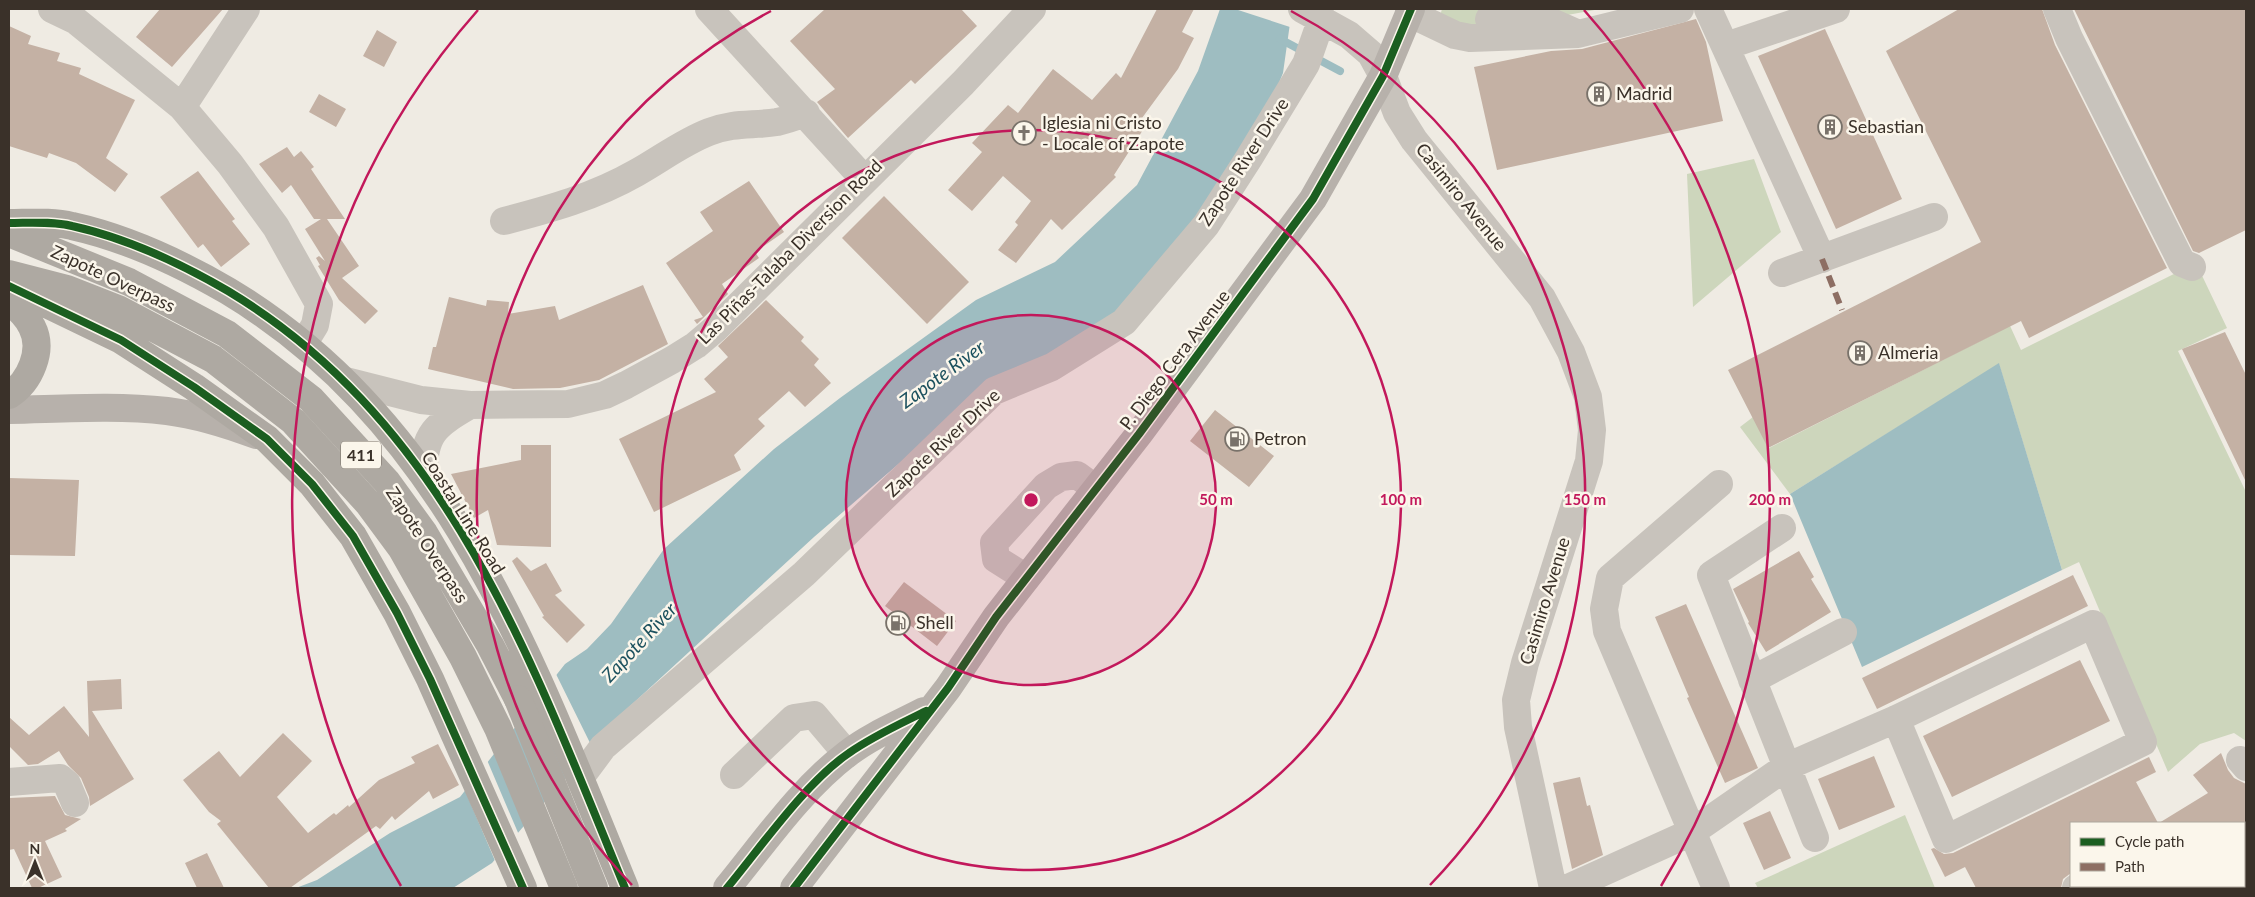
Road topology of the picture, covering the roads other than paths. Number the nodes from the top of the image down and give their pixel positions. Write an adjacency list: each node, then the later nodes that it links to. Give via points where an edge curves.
1 (246, 9): 14 (street)
2 (709, 9): 15 (street)
3 (1032, 9): 16 (street, Las Piñas-Talaba Diversion Road, via 963,83)
4 (1680, 9): 11 (street, via 1578,34 1538,16 1520,15)
5 (1708, 9): 12 (street)
6 (1836, 9): 12 (street)
7 (2057, 9): 22 (street, via 2182,263)
8 (56, 10): 14 (street, via 75,20)
9 (1422, 13): 11 (street, via 1455,35); 13 (main road, P. Diego Cera Avenue)
10 (1311, 18): 13 (street, via 1350,35 1371,54); 44 (street, Zapote River Drive, via 1306,64 1206,225 1124,322 1052,367 994,391 804,574 603,747)
11 (1481, 22)
12 (1726, 46): 21 (street)
13 (1383, 76): 35 (main road, P. Diego Cera Avenue, via 1313,199); 57 (street, Casimiro Avenue, via 1397,113 1414,140 1542,298 1571,352 1588,397 1592,430 1589,461 1516,700 1518,727)
14 (182, 107): 27 (street, via 230,164 276,227 319,304 315,325)
15 (806, 113): 16 (street); 18 (street, via 776,122 744,123 710,132 686,142 591,196)
16 (864, 179): 30 (street, Las Piñas-Talaba Diversion Road, via 716,328 672,360 626,386 585,402)
17 (1934, 216): 21 (street)
18 (504, 221)
19 (9, 223): 27 (highway, Coastal Line Road / 411, via 70,225 129,244 173,262 246,302)
20 (9, 234): 54 (highway, Zapote Overpass / 411, bridge, via 129,282 227,334 311,399 387,482 424,533 518,699)
21 (1822, 260): 23 (street)
22 (2192, 267)
23 (1782, 273)
24 (9, 274): 52 (highway, Zapote Overpass / 411, via 67,288 118,309 221,364 293,421 368,503 402,549 463,657 498,728)
25 (9, 286): 32 (highway, via 121,340 240,417)
26 (9, 301): 29 (highway, via 26,317 36,344 30,373 22,385)
27 (304, 343): 28 (highway, Coastal Line Road / 411)
28 (346, 381): 30 (street, Las Piñas-Talaba Diversion Road, via 421,400); 33 (highway, Coastal Line Road / 411, via 386,424)
29 (9, 394)
30 (470, 405): 33 (street, via 430,434 424,454)
31 (9, 410): 32 (main road, via 124,408 167,411 203,417)
32 (267, 439): 50 (highway, via 312,484 353,536 401,621)
33 (424, 475): 44 (highway, Coastal Line Road / 411, via 479,560 537,675)
34 (1719, 484): 48 (street, via 1610,578 1604,609 1607,631)
35 (1096, 489): 37 (main road, P. Diego Cera Avenue); 37 (street, via 1077,475 1061,477 1046,486 994,543 996,559)
36 (1782, 528): 39 (street, via 1711,575)
37 (1026, 578): 40 (main road, P. Diego Cera Avenue, via 948,688)
38 (1843, 632): 39 (street)
39 (1752, 680): 43 (street)
40 (930, 708): 42 (main road, P. Diego Cera Avenue); 56 (main road, P. Diego Cera Avenue)
41 (1896, 719): 41 (street, via 2093,624 2143,742 1946,839); 43 (street)
42 (847, 754): 45 (street, via 814,716 794,718); 55 (main road, P. Diego Cera Avenue, via 810,789)
43 (1786, 767): 48 (street); 49 (street)
44 (579, 773): 51 (highway, Coastal Line Road / 411)
45 (734, 775)
46 (9, 782): 47 (street, via 60,778 67,784)
47 (75, 803)
48 (1692, 832): 58 (street); 59 (street)
49 (1815, 838)
50 (519, 877)
51 (622, 880): 53 (main road)
52 (564, 888)
53 (577, 888)
54 (594, 888)
55 (727, 888)
56 (794, 888)
57 (1553, 888)
58 (1568, 888)
59 (1716, 888)

